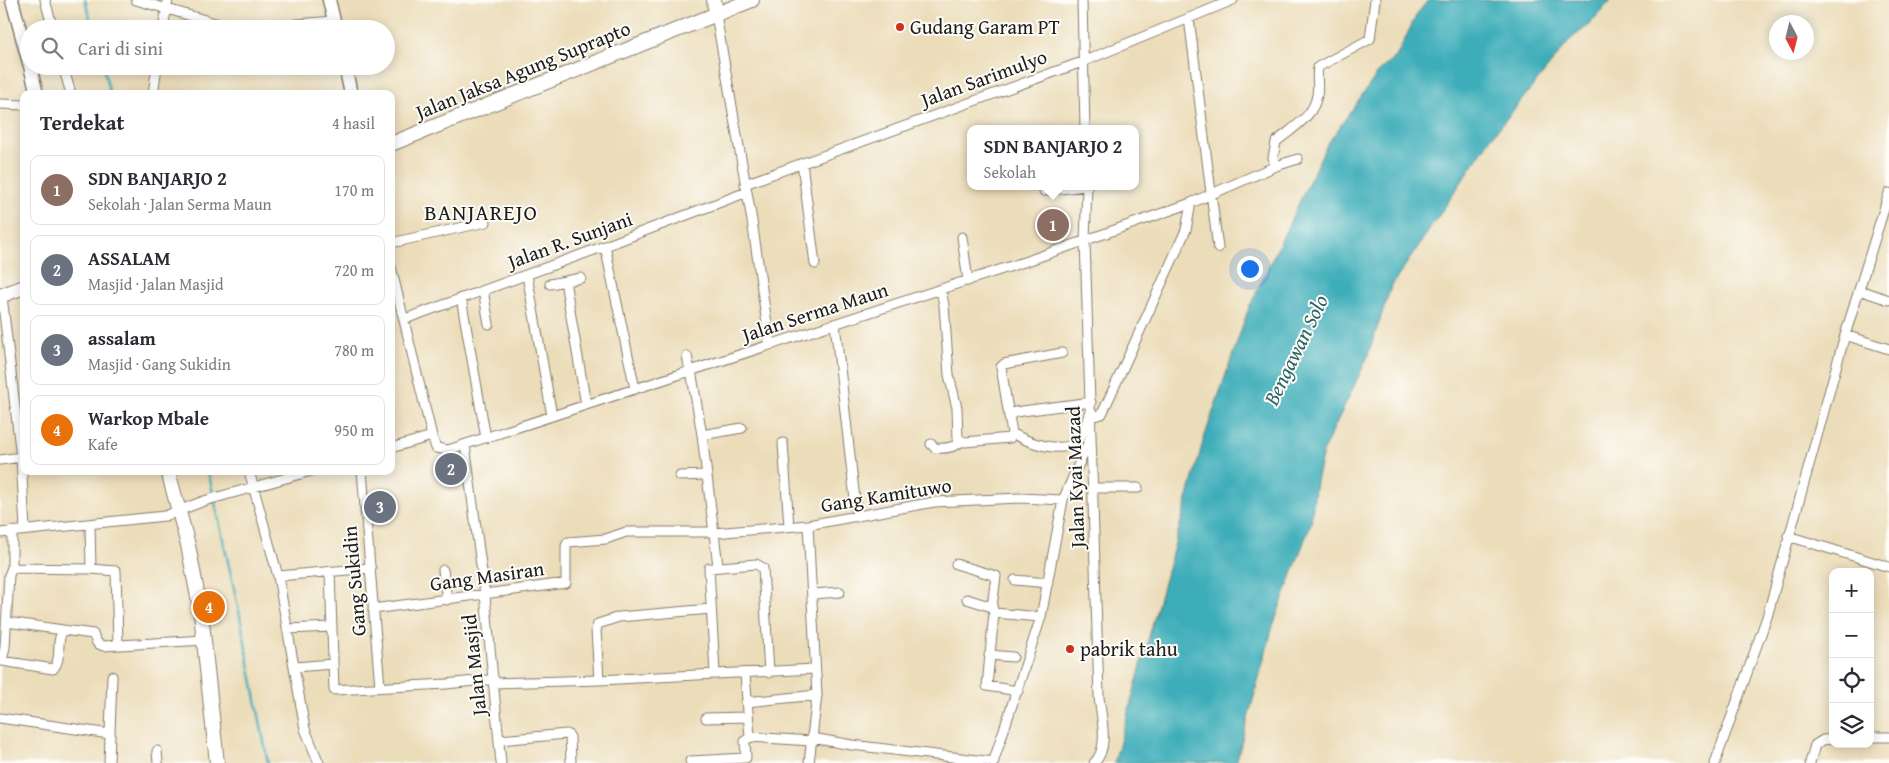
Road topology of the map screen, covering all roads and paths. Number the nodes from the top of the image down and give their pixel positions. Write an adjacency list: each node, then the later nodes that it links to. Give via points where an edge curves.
1 (12, 0): 17 (main road)
2 (46, 0): 13 (street)
3 (136, 0): 10 (street)
4 (329, 0): 16 (main road)
5 (714, 0): 11 (main road)
6 (752, 0): 11 (main road, Jalan Jaksa Agung Suprapto)
7 (1082, 0): 18 (street)
8 (1233, 0): 12 (street, Jalan Sarimulyo)
9 (1376, 0): 33 (street, via 1370,39 1318,67 1316,102 1294,129 1276,142 1273,158)
10 (167, 4): 14 (street); 15 (street)
11 (716, 15): 30 (main road, Jalan Jaksa Agung Suprapto); 34 (street)
12 (1189, 18): 18 (street, Jalan Sarimulyo); 37 (street)
13 (51, 20)
14 (164, 20)
15 (211, 20)
16 (334, 20)
17 (20, 31)
18 (1082, 62): 29 (street); 32 (street, Jalan Sarimulyo)
19 (32, 75): 23 (main road)
20 (66, 75): 24 (street)
21 (156, 75): 25 (street)
22 (347, 75): 26 (main road)
23 (36, 90)
24 (70, 90)
25 (154, 90)
26 (350, 90)
27 (0, 104): 28 (street)
28 (20, 105)
29 (1085, 125)
30 (395, 142)
31 (1298, 159): 33 (street, Jalan Serma Maun)
32 (802, 163): 34 (street, Jalan Sarimulyo); 45 (street)
33 (1276, 166): 37 (street, Jalan Serma Maun)
34 (746, 188): 43 (street, Jalan R. Sunjani); 63 (street)
35 (1086, 190): 41 (street, Jalan Kyai Mazad)
36 (1889, 193): 55 (street)
37 (1211, 194): 38 (street, Jalan Serma Maun); 44 (street)
38 (1191, 203): 41 (street, Jalan Serma Maun); 70 (street, via 1186,230 1122,374 1102,414 1094,416)
39 (486, 222): 42 (street)
40 (962, 237): 49 (street)
41 (1085, 240): 49 (street, Jalan Serma Maun); 70 (street, Jalan Kyai Mazad)
42 (395, 242)
43 (605, 246): 46 (street, Jalan R. Sunjani); 68 (street)
44 (1218, 248)
45 (815, 264)
46 (527, 275): 53 (street, Jalan R. Sunjani); 71 (street)
47 (581, 278): 48 (street)
48 (565, 281): 51 (street); 69 (street)
49 (968, 281): 54 (street, Jalan Serma Maun)
50 (395, 282): 59 (street)
51 (550, 284)
52 (20, 289): 56 (main road)
53 (483, 290): 57 (street, Jalan R. Sunjani); 60 (street)
54 (941, 290): 61 (street, Jalan Serma Maun); 81 (street, via 949,375)
55 (1859, 290): 58 (street); 62 (street)
56 (1, 296): 76 (street)
57 (461, 298): 59 (street, Jalan R. Sunjani); 79 (street)
58 (1889, 300)
59 (405, 319): 78 (street)
60 (489, 324)
61 (835, 324): 63 (street, Jalan Serma Maun); 99 (street)
62 (1845, 335): 64 (street); 107 (street)
63 (770, 344): 67 (street, Jalan Serma Maun)
64 (1889, 349)
65 (1062, 353): 72 (street, via 1001,367)
66 (687, 356): 67 (street)
67 (691, 370): 68 (street, Jalan Serma Maun); 77 (street)
68 (635, 389): 69 (street, Jalan Serma Maun)
69 (586, 405): 71 (street, Jalan Serma Maun)
70 (1091, 407): 72 (street, via 1021,411); 74 (street, Jalan Kyai Mazad); 75 (street, via 1082,434 1074,443 1048,447)
71 (552, 416): 79 (street, Jalan Serma Maun)
72 (1010, 416): 75 (street)
73 (742, 428): 77 (street)
74 (1093, 432): 95 (street, Jalan Kyai Mazad); 97 (street)
75 (1012, 433): 81 (street, via 1010,438)
76 (20, 435)
77 (702, 435): 92 (street)
78 (432, 436): 83 (street, Jalan Serma Maun, via 439,450); 84 (street)
79 (486, 438): 83 (street, Jalan Serma Maun)
80 (783, 442): 102 (street)
81 (961, 442): 82 (street, via 939,449)
82 (931, 444)
83 (465, 445): 121 (street, Jalan Masjid)
84 (395, 447)
85 (20, 457): 86 (street)
86 (0, 460)
87 (22, 475): 103 (street)
88 (169, 475): 98 (main road)
89 (250, 475): 94 (street)
90 (297, 475): 94 (street)
91 (362, 475): 111 (street, Gang Sukidin)
92 (707, 475): 93 (street); 105 (street)
93 (680, 476)
94 (254, 487): 98 (street); 116 (street)
95 (1093, 488): 96 (street); 171 (street, Jalan Kyai Mazad, via 1103,734 1099,758)
96 (1138, 488)
97 (1063, 500): 99 (street, Gang Kamituwo, via 1020,498 934,502); 118 (street)
98 (178, 509): 100 (street, via 165,516); 132 (main road, via 195,577)
99 (857, 517): 101 (street, Gang Kamituwo)
100 (90, 525): 103 (street); 112 (street)
101 (808, 525): 102 (street, Gang Kamituwo); 120 (street)
102 (789, 526): 105 (street, Gang Kamituwo)
103 (25, 529): 104 (street)
104 (12, 531): 106 (street); 114 (street)
105 (714, 532): 109 (street); 121 (street, Gang Masiran, via 626,532 606,539 568,542 566,583)
106 (0, 533)
107 (1788, 536): 110 (street); 172 (street, via 1767,617)
108 (956, 564): 126 (street, via 996,576)
109 (718, 566): 125 (street, via 710,566 708,571); 142 (street, via 756,564 763,568)
110 (1889, 567)
111 (371, 568): 115 (street); 124 (street, Gang Sukidin)
112 (90, 569): 114 (street); 133 (street, via 116,571)
113 (443, 570): 123 (street)
114 (7, 571): 128 (street)
115 (330, 571): 116 (street); 129 (street)
116 (278, 576): 130 (street)
117 (1015, 580): 118 (street)
118 (1048, 583): 127 (street)
119 (840, 592): 120 (street)
120 (813, 594): 139 (street)
121 (484, 595): 123 (street, Gang Masiran); 146 (street, Jalan Masjid)
122 (966, 599): 126 (street)
123 (447, 600): 124 (street, Gang Masiran)
124 (373, 609): 147 (street, Gang Sukidin)
125 (711, 609): 141 (street); 145 (street, via 619,617 598,624)
126 (993, 610): 127 (street); 134 (street)
127 (1041, 617): 148 (street)
128 (4, 627): 131 (street); 136 (street)
129 (332, 627): 130 (street); 137 (street)
130 (287, 629): 138 (street)
131 (63, 630): 133 (street, via 93,634 99,645); 136 (street, via 59,635 57,664 53,669)
132 (205, 640): 133 (street); 166 (main road)
133 (118, 644)
134 (990, 655): 135 (street); 148 (street, via 987,686)
135 (1013, 657)
136 (2, 662): 140 (street)
137 (333, 664): 138 (street); 147 (street, via 334,690)
138 (294, 667): 167 (street, via 305,730)
139 (815, 669): 142 (street); 149 (street)
140 (0, 672)
141 (715, 673): 143 (street); 145 (street)
142 (769, 673): 143 (street)
143 (745, 674): 150 (street)
144 (112, 676): 154 (street)
145 (599, 680): 146 (street)
146 (494, 681): 147 (street); 160 (street, Jalan Masjid)
147 (380, 687)
148 (1018, 691): 163 (street)
149 (817, 695): 150 (street); 158 (street)
150 (746, 702): 151 (street)
151 (747, 717): 153 (street); 155 (street)
152 (0, 718): 154 (street)
153 (706, 718)
154 (110, 734): 164 (street)
155 (750, 737): 158 (street); 162 (street, via 745,741 746,758)
156 (1874, 737): 157 (street)
157 (1889, 737)
158 (812, 739): 163 (street); 170 (street)
159 (1829, 739): 173 (street, via 1815,745)
160 (500, 740): 168 (street, Jalan Masjid); 169 (street, via 567,734 571,743)
161 (157, 751): 165 (street)
162 (690, 761)
163 (994, 762)
164 (109, 763)
165 (158, 763)
166 (217, 763)
167 (319, 763)
168 (501, 763)
169 (571, 763)
170 (809, 763)
171 (1094, 763)
172 (1715, 763)
173 (1810, 763)

